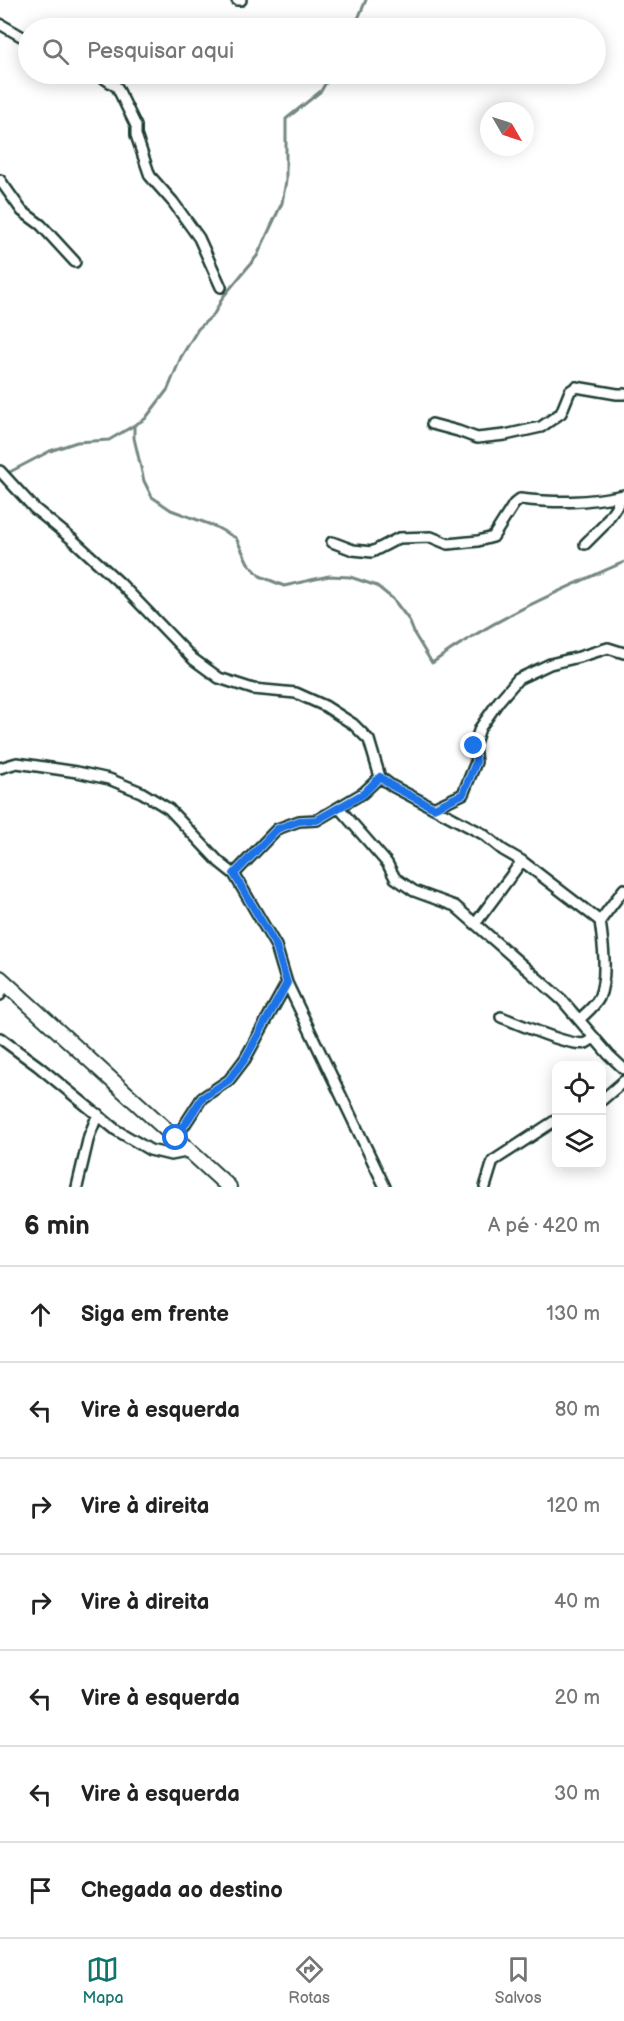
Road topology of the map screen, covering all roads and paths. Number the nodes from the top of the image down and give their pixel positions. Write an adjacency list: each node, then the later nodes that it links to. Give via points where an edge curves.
1 (0, 24): 2 (street)
2 (18, 34)
3 (113, 84): 6 (street, via 136,126 150,176 199,238)
4 (0, 180): 5 (street, via 22,211 41,225)
5 (75, 262)
6 (221, 287)
7 (624, 394): 8 (street, via 576,387 570,391 561,412 541,427 505,435 477,438)
8 (432, 424)
9 (0, 471): 15 (street, via 34,508 122,584 193,659 219,678 253,689 296,693 325,706 353,724 369,741)
10 (624, 495): 11 (street, via 590,502 520,500 494,537 478,541 448,544 431,537 399,538 372,552); 12 (street)
11 (332, 542)
12 (585, 544)
13 (624, 653): 17 (street, via 608,648 550,664 518,679 480,728 474,746 476,762 463,794)
14 (0, 768): 19 (street, via 17,763 77,772 141,792 169,808)
15 (380, 777): 16 (street, via 363,794); 17 (street)
16 (339, 808): 19 (street, via 317,820 277,829); 22 (street, via 404,886 455,906)
17 (434, 808): 18 (street, via 483,834)
18 (522, 861): 21 (street); 22 (street)
19 (234, 874): 23 (street, via 276,946)
20 (624, 889): 21 (street)
21 (600, 921): 26 (street, via 604,945 602,989 598,1000)
22 (475, 924): 26 (street)
23 (287, 983): 34 (street, via 245,1059 229,1080 202,1098); 38 (street)
24 (2, 985): 34 (street)
25 (501, 1017): 27 (street, via 543,1034 580,1043)
26 (580, 1019): 27 (street)
27 (594, 1037): 29 (street)
28 (0, 1038): 32 (street)
29 (624, 1069)
30 (624, 1081): 31 (street)
31 (606, 1097)
32 (98, 1114): 35 (street, via 150,1150 171,1155); 36 (street)
33 (552, 1123): 39 (street, via 493,1161)
34 (176, 1138): 35 (street)
35 (191, 1151): 37 (street)
36 (77, 1187)
37 (229, 1187)
38 (385, 1187)
39 (485, 1187)

